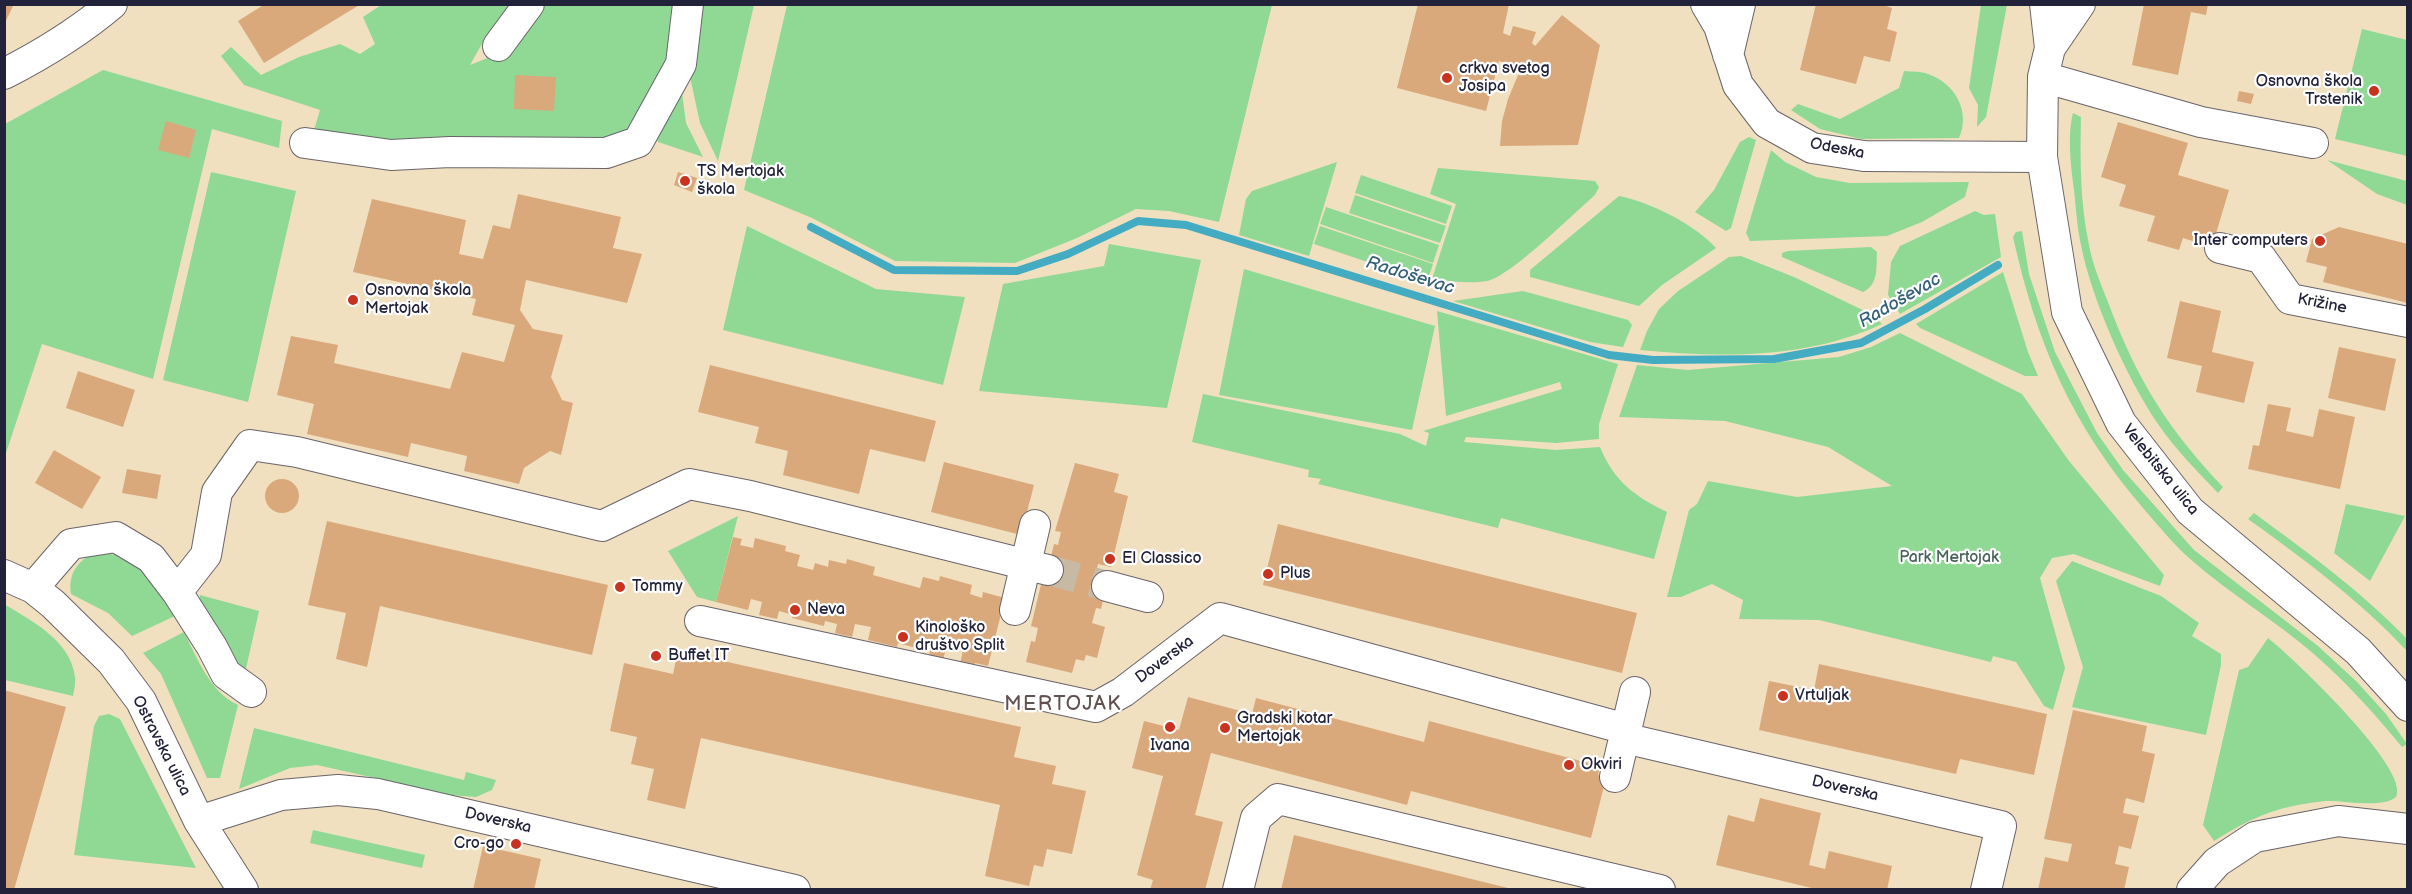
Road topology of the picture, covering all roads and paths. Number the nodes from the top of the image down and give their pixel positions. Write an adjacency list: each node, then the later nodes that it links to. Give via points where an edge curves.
1 (112, 4): 11 (street, via 88,24)
2 (529, 4): 8 (street)
3 (688, 4): 13 (street, via 681,64 638,142 606,153 390,155)
4 (1706, 4): 10 (street, Odeska, via 1719,26)
5 (1740, 4): 10 (street)
6 (2045, 4): 9 (street, Velebitska ulica)
7 (2080, 4): 9 (street, Velebitska ulica)
8 (498, 46)
9 (2049, 48): 12 (street, Velebitska ulica)
10 (1728, 55): 15 (street, Odeska, via 1738,85 1767,123 1812,148 1863,156)
11 (4, 74)
12 (2043, 78): 14 (street, via 2201,122); 15 (street, Velebitska ulica)
13 (304, 143)
14 (2313, 143)
15 (2042, 158): 29 (street, Velebitska ulica, via 2067,312 2121,423 2190,511 2358,651)
16 (2220, 248): 17 (street, Križine, via 2261,258 2290,299)
17 (2408, 322)
18 (1035, 525): 19 (street)
19 (1037, 567): 23 (street, via 689,484 602,526 297,452 250,445 217,492 206,555); 25 (street)
20 (4, 575): 22 (street, Ostravska ulica)
21 (1107, 586): 24 (street)
22 (33, 588): 23 (street, via 71,544 116,537 151,558); 32 (street, Ostravska ulica, via 111,661 141,702)
23 (177, 592): 27 (street, via 226,674)
24 (1148, 597)
25 (1015, 610)
26 (700, 621): 30 (street, Doverska, via 1096,707 1124,692 1220,618)
27 (251, 692)
28 (1635, 692): 30 (street)
29 (2408, 706)
30 (1625, 733): 31 (street); 38 (street, Doverska, via 2001,826)
31 (1615, 777)
32 (200, 820): 34 (street, Ostravska ulica); 35 (street, Doverska, via 280,795 338,790 378,794)
33 (2404, 825): 39 (street, via 2338,822 2255,837 2217,862)
34 (243, 890)
35 (795, 890)
36 (1238, 890): 37 (street, via 1256,818 1278,799)
37 (1660, 890)
38 (1986, 890)
39 (2193, 890)

